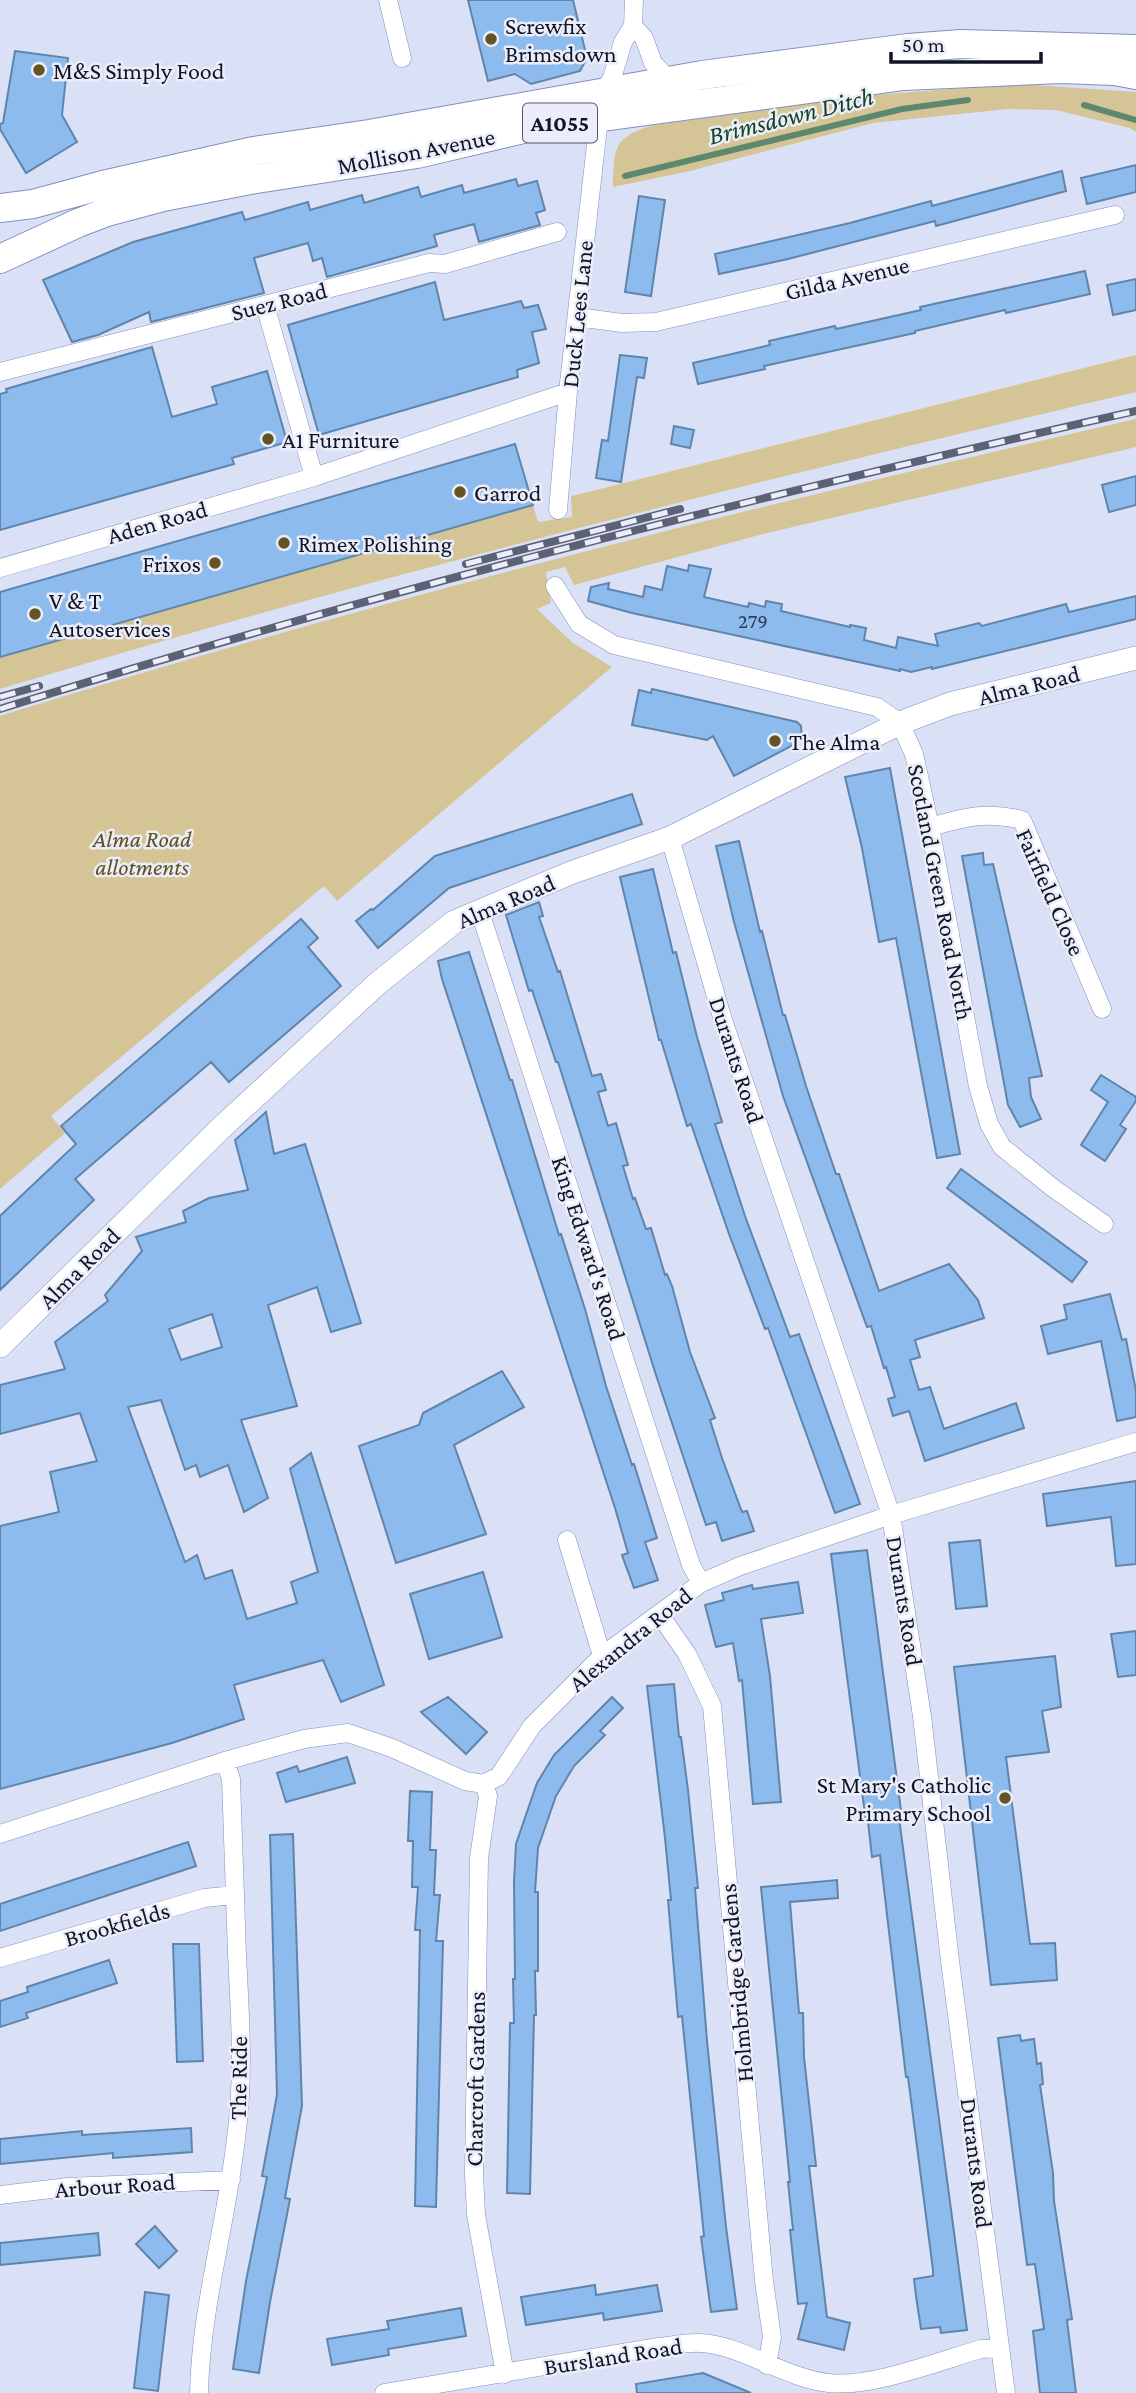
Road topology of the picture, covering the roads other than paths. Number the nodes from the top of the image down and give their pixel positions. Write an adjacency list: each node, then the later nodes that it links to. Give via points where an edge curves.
1 (388, 0): 5 (street)
2 (634, 0): 3 (street)
3 (633, 26): 7 (street, via 644,38 653,63); 8 (street)
4 (1136, 48): 7 (main road, Mollison Avenue / A1055, via 961,44)
5 (402, 58)
6 (1136, 75): 9 (main road, Mollison Avenue / A1055, via 1060,69 904,76)
7 (670, 80): 8 (main road, Mollison Avenue / A1055)
8 (605, 90): 10 (main road, Mollison Avenue / A1055, via 254,151)
9 (599, 118): 13 (main road, Mollison Avenue / A1055, via 163,197 78,223); 15 (street, Duck Lees Lane)
10 (0, 208)
11 (1115, 215): 15 (street, Gilda Avenue, via 656,323)
12 (557, 232): 14 (street, Suez Road, via 445,264 429,262)
13 (0, 259)
14 (265, 305): 16 (street, Suez Road); 18 (street)
15 (577, 317): 17 (street, Duck Lees Lane)
16 (0, 372)
17 (568, 392): 18 (street, Aden Road); 19 (street, Duck Lees Lane)
18 (314, 477): 20 (street, Aden Road)
19 (558, 510)
20 (0, 568)
21 (555, 586): 23 (street, via 579,624 614,645 877,707)
22 (1136, 658): 23 (street, Alma Road, via 950,705)
23 (900, 723): 24 (street, Scotland Green Road North, via 914,754); 25 (street, Alma Road)
24 (930, 827): 27 (street, Fairfield Close, via 975,815 1022,820); 28 (street, Scotland Green Road North, via 989,1124 1002,1147)
25 (670, 838): 26 (street, Alma Road, via 573,872); 31 (street, Durants Road, via 722,1017)
26 (480, 912): 29 (street, Alma Road, via 454,922 377,984 221,1128); 33 (street, King Edward's Road, via 691,1565)
27 (1102, 1009)
28 (1104, 1224)
29 (0, 1346)
30 (1134, 1442): 31 (street, Alexandra Road)
31 (891, 1515): 33 (street, Alexandra Road); 43 (street, Durants Road, via 920,1702)
32 (566, 1540): 35 (street)
33 (701, 1583): 34 (street, Alexandra Road)
34 (660, 1615): 35 (street, Alexandra Road); 44 (street, Holmbridge Gardens, via 687,1654 712,1706 772,2337)
35 (602, 1656): 37 (street, Alexandra Road, via 532,1726 499,1776)
36 (225, 1761): 37 (street, via 304,1739 348,1733 465,1781); 38 (street); 39 (street, The Ride, via 231,1779)
37 (484, 1784): 45 (street, Charcroft Gardens, via 488,1796 479,1857 474,2174 476,2215)
38 (0, 1834)
39 (235, 1895): 40 (street, Brookfields, via 204,1898); 41 (street, The Ride, via 241,2066)
40 (0, 1958)
41 (231, 2180): 42 (street, Arbour Road, via 68,2187); 46 (street, The Ride, via 206,2310)
42 (0, 2195)
43 (1000, 2348): 44 (street, Bursland Road, via 981,2349 861,2383 829,2384); 48 (street, Durants Road)
44 (767, 2365): 45 (street, Bursland Road, via 701,2343)
45 (505, 2374): 47 (street, Bursland Road)
46 (199, 2393)
47 (384, 2393)
48 (1006, 2393)

